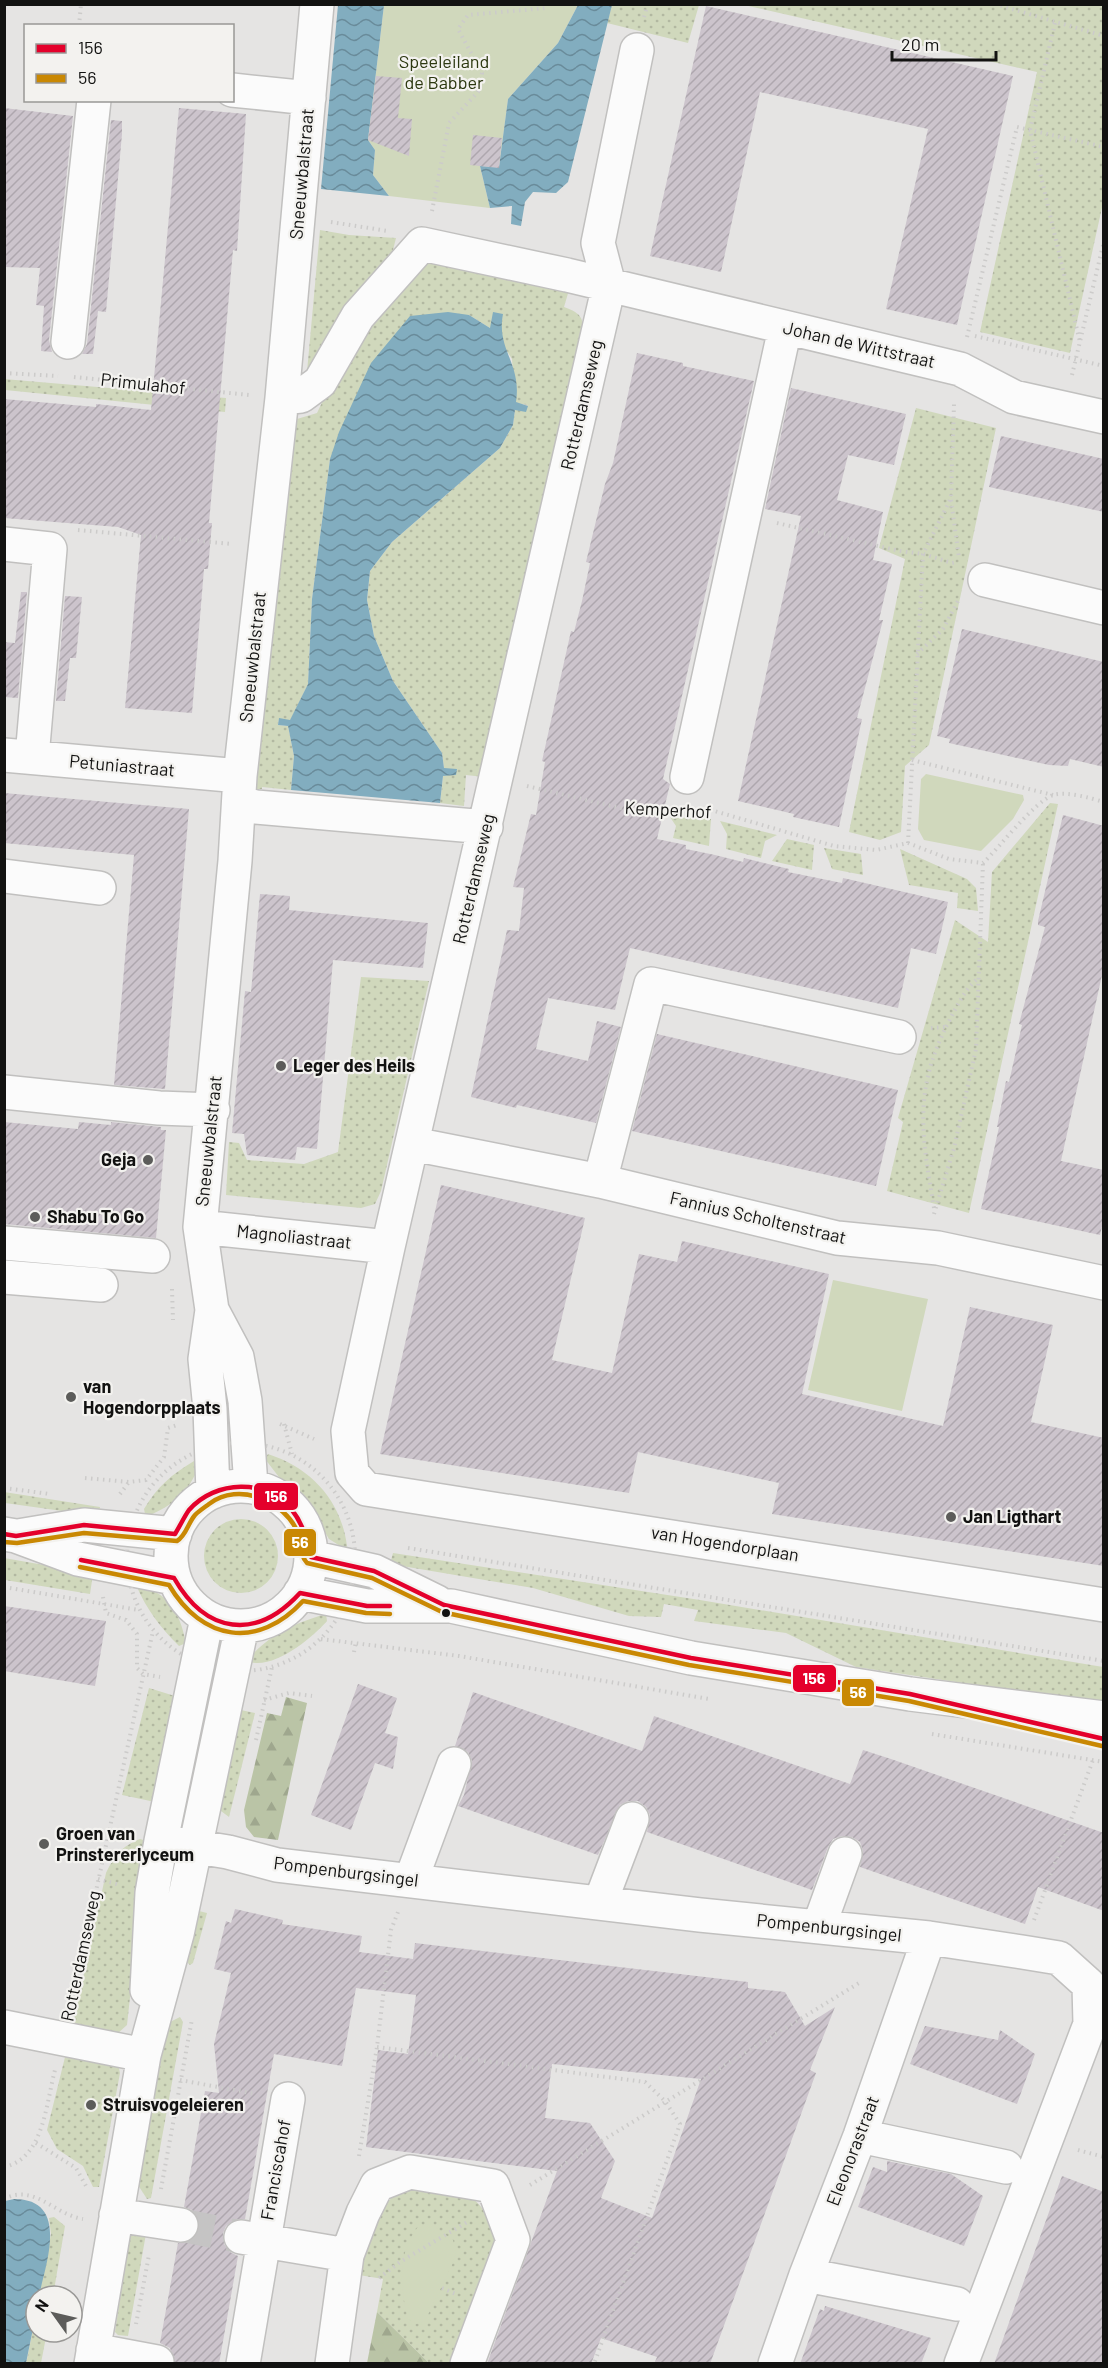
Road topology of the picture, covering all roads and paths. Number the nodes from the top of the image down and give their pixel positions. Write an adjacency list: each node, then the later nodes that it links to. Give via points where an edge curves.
1 (81, 4): 6 (path)
2 (317, 4): 10 (street, Sneeuwbalstraat)
3 (546, 4): 16 (path, via 546,8 468,15 458,29 482,73 478,92 449,123 435,202)
4 (995, 4): 5 (path)
5 (1055, 23): 7 (path); 12 (path)
6 (78, 24)
7 (1104, 36)
8 (638, 50): 17 (street, via 598,243)
9 (234, 90): 10 (street)
10 (309, 98): 14 (street, Sneeuwbalstraat)
11 (94, 102): 20 (street)
12 (1030, 130): 13 (path); 19 (path, via 1017,127); 21 (path)
13 (1104, 147)
14 (297, 217): 16 (path, via 399,232); 26 (street, Sneeuwbalstraat)
15 (1104, 242): 21 (path)
16 (422, 244): 17 (street, Johan de Wittstraat); 26 (street, via 358,316 320,382 301,396)
17 (609, 285): 18 (street, Johan de Wittstraat); 39 (street, Rotterdamseweg)
18 (786, 328): 24 (street, Johan de Wittstraat); 29 (street)
19 (968, 334): 22 (path); 24 (path)
20 (68, 342)
21 (1080, 342): 22 (path)
22 (1076, 360): 23 (path); 27 (path)
23 (1104, 366)
24 (960, 369): 27 (street, Johan de Wittstraat, via 1014,397); 33 (path, via 954,407 951,498)
25 (4, 373): 26 (path, Primulahof, via 139,382)
26 (282, 398): 31 (street, Sneeuwbalstraat)
27 (1064, 408): 28 (street, Johan de Wittstraat)
28 (1104, 417)
29 (744, 515): 33 (path); 38 (street)
30 (4, 544): 32 (street)
31 (265, 547): 32 (path, via 62,529); 40 (street, Sneeuwbalstraat)
32 (50, 549): 36 (street)
33 (922, 554): 34 (path, via 982,567); 37 (path)
34 (985, 580): 35 (street)
35 (1104, 608)
36 (18, 756): 40 (street, Petuniastraat)
37 (912, 760): 41 (path); 46 (path)
38 (687, 777)
39 (497, 779): 43 (path, Kemperhof, via 624,809); 45 (street, Rotterdamseweg)
40 (240, 790): 45 (street, Petuniastraat); 53 (street, Sneeuwbalstraat)
41 (1053, 795): 42 (path, via 1084,796); 47 (path, via 1034,809)
42 (1104, 802)
43 (681, 810)
44 (693, 810): 46 (path, Kemperhof, via 711,810 834,846 876,850)
45 (486, 827): 54 (street, Rotterdamseweg)
46 (908, 843): 47 (path, via 949,859)
47 (982, 863): 50 (path)
48 (4, 876): 49 (street)
49 (99, 888)
50 (978, 978): 56 (path, via 976,1049 954,1148); 56 (path, via 965,989 924,1083 921,1134)
51 (898, 1037): 55 (street, via 651,984)
52 (4, 1092): 53 (street)
53 (213, 1110): 57 (street, Sneeuwbalstraat)
54 (413, 1144): 55 (street, Fannius Scholtenstraat); 59 (street, Rotterdamseweg)
55 (600, 1181): 60 (street, Fannius Scholtenstraat, via 837,1238)
56 (934, 1211): 60 (path)
57 (200, 1227): 59 (street, Magnoliastraat); 65 (street, Sneeuwbalstraat)
58 (4, 1243): 61 (street)
59 (388, 1247): 68 (street, Rotterdamseweg, via 348,1431)
60 (928, 1247): 63 (street, Fannius Scholtenstraat)
61 (153, 1256)
62 (4, 1276): 64 (street)
63 (1104, 1283)
64 (101, 1285)
65 (212, 1310): 66 (street, Sneeuwbalstraat, via 237,1357); 67 (street, Sneeuwbalstraat, via 205,1359)
66 (248, 1443): 67 (path); 70 (street, Sneeuwbalstraat); 76 (path, via 292,1455 313,1469 343,1506)
67 (212, 1446): 71 (street, Sneeuwbalstraat); 72 (path, via 166,1471)
68 (352, 1473): 85 (street, van Hogendorplaan, via 366,1488)
69 (129, 1482): 72 (path, via 114,1500)
70 (251, 1486): 71 (street); 77 (street, via 290,1505 306,1528)
71 (213, 1492): 73 (street, via 189,1509)
72 (119, 1528): 73 (street); 74 (street, via 84,1525); 78 (path)
73 (175, 1534): 79 (street, via 171,1563)
74 (10, 1535): 78 (street, via 78,1559)
75 (397, 1546): 92 (path)
76 (357, 1549): 77 (street); 82 (path); 84 (street, via 374,1571)
77 (311, 1557): 81 (street)
78 (116, 1566): 79 (street); 83 (path); 86 (path)
79 (174, 1578): 87 (street, via 187,1600)
80 (4, 1587): 83 (path)
81 (300, 1593): 82 (street); 88 (street, via 292,1605 269,1620)
82 (346, 1602): 84 (street, via 367,1606); 90 (path)
83 (102, 1603): 86 (path); 94 (path, via 106,1613 126,1620 137,1634 137,1668)
84 (444, 1605): 96 (street, via 691,1658)
85 (1104, 1605)
86 (139, 1610): 89 (path)
87 (207, 1618): 88 (street); 93 (street)
88 (242, 1626): 95 (street)
89 (153, 1631): 93 (path); 94 (path, Rotterdamseweg)
90 (321, 1639): 91 (path); 95 (path, via 298,1656)
91 (459, 1656)
92 (1104, 1661)
93 (196, 1673): 94 (path); 95 (path); 102 (street)
94 (143, 1674): 113 (path, Rotterdamseweg)
95 (231, 1682): 97 (path, via 265,1701 289,1692); 103 (street)
96 (910, 1694): 98 (street); 99 (street)
97 (312, 1696)
98 (1104, 1719)
99 (1099, 1749): 109 (path)
100 (454, 1764): 105 (street)
101 (632, 1819): 106 (street)
102 (160, 1841): 103 (street, Pompenburgsingel); 115 (street, via 152,1893)
103 (195, 1846): 105 (street, Pompenburgsingel, via 277,1865); 115 (street, via 177,1934)
104 (845, 1854): 107 (street)
105 (411, 1880): 106 (street, Pompenburgsingel); 114 (path, via 391,1930)
106 (600, 1903): 107 (street, Pompenburgsingel)
107 (819, 1926): 108 (street, Pompenburgsingel)
108 (929, 1938): 109 (street, Pompenburgsingel); 119 (street, Eleonorastraat)
109 (1022, 1952): 142 (street, Pompenburgsingel, via 1059,1958 1089,1985 1090,2024)
110 (859, 1983): 118 (path)
111 (194, 2012): 116 (path)
112 (4, 2026): 113 (street)
113 (63, 2038): 115 (street); 120 (path, Rotterdamseweg)
114 (377, 2047): 118 (path, via 645,2082); 121 (path)
115 (144, 2055): 127 (street)
116 (180, 2080): 117 (path); 129 (path)
117 (288, 2099): 130 (street, Franciscahof)
118 (665, 2101): 126 (path); 140 (path, via 680,2124)
119 (860, 2136): 122 (street); 132 (street, Eleonorastraat)
120 (36, 2143): 123 (path, via 26,2157); 124 (path, via 75,2168)
121 (358, 2159)
122 (1006, 2167)
123 (4, 2168)
124 (88, 2192)
125 (4, 2199): 128 (path, via 21,2193 34,2196)
126 (501, 2203): 131 (street, via 493,2186 410,2172 377,2185); 134 (path, via 400,2262); 139 (street, via 513,2240)
127 (116, 2215): 129 (street); 135 (street)
128 (68, 2217)
129 (168, 2223): 136 (path)
130 (258, 2231): 131 (street, Franciscahof); 137 (street, Franciscahof)
131 (347, 2255): 134 (street)
132 (806, 2275): 133 (street); 141 (street, Eleonorastraat)
133 (957, 2304)
134 (339, 2311): 138 (street)
135 (92, 2357): 136 (street)
136 (144, 2359)
137 (243, 2364)
138 (332, 2364)
139 (467, 2364)
140 (594, 2364)
141 (775, 2364)
142 (961, 2364)

